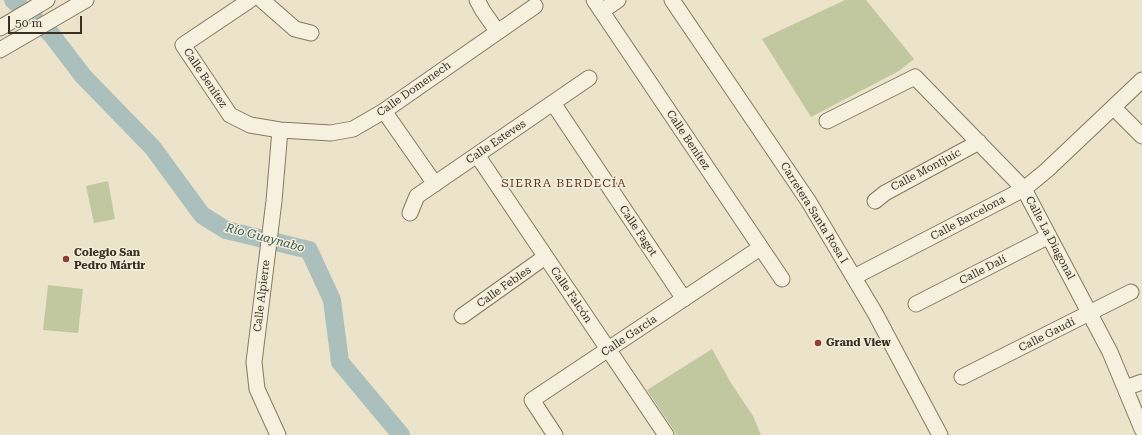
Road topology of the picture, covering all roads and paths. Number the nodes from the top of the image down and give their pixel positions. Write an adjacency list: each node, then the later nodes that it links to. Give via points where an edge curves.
1 (47, 0): 10 (street)
2 (250, 0): 20 (street, Calle Benítez, via 183,45 230,115 250,125)
3 (262, 0): 12 (street, via 295,29)
4 (477, 0): 11 (street)
5 (618, 0): 8 (street)
6 (672, 0): 31 (street, Carretera Santa Rosa I, via 809,202)
7 (84, 1): 13 (street)
8 (598, 5): 29 (street, Calle Benítez)
9 (535, 6): 11 (street, Calle Domenech)
10 (0, 28)
11 (497, 31): 18 (street, Calle Domenech)
12 (311, 33)
13 (0, 50)
14 (590, 78): 16 (street, Calle Esteves)
15 (1142, 80): 17 (street, Calle Barcelona)
16 (553, 103): 23 (street, Calle Esteves); 34 (street, Calle Fagot)
17 (1114, 108): 21 (street); 25 (street, Calle Barcelona)
18 (384, 111): 20 (street, Calle Domenech, via 353,129 330,133); 24 (street)
19 (827, 121): 22 (street, Calle La Diagonal, via 915,77)
20 (280, 130): 43 (street, Calle Alpierre, via 254,362 257,389)
21 (1142, 136)
22 (979, 142): 25 (street, Calle La Diagonal); 26 (street, Calle Montjuic, via 885,192)
23 (477, 155): 24 (street, Calle Esteves); 30 (street, Calle Falcón)
24 (435, 184): 27 (street, Calle Esteves, via 417,196)
25 (1024, 189): 28 (street, Calle La Diagonal); 31 (street, Calle Barcelona)
26 (875, 201)
27 (410, 212)
28 (1049, 236): 35 (street, Calle Dalí); 36 (street, Calle La Diagonal)
29 (760, 248): 32 (street, Calle Benítez); 34 (street, Calle García)
30 (545, 257): 37 (street, Calle Febles); 38 (street, Calle Falcón)
31 (854, 277): 46 (street, Carretera Santa Rosa I)
32 (782, 280)
33 (1131, 292): 36 (street, Calle Gaudí)
34 (684, 299): 38 (street, Calle García)
35 (916, 304)
36 (1090, 313): 39 (street, Calle Gaudí); 41 (street, Calle La Diagonal)
37 (462, 316)
38 (608, 350): 44 (street, Calle García, via 532,400); 45 (street, Calle Falcón)
39 (962, 377)
40 (1142, 382): 41 (street)
41 (1125, 388): 42 (street, Calle La Diagonal)
42 (1142, 429)
43 (278, 435)
44 (555, 435)
45 (666, 435)
46 (940, 435)

